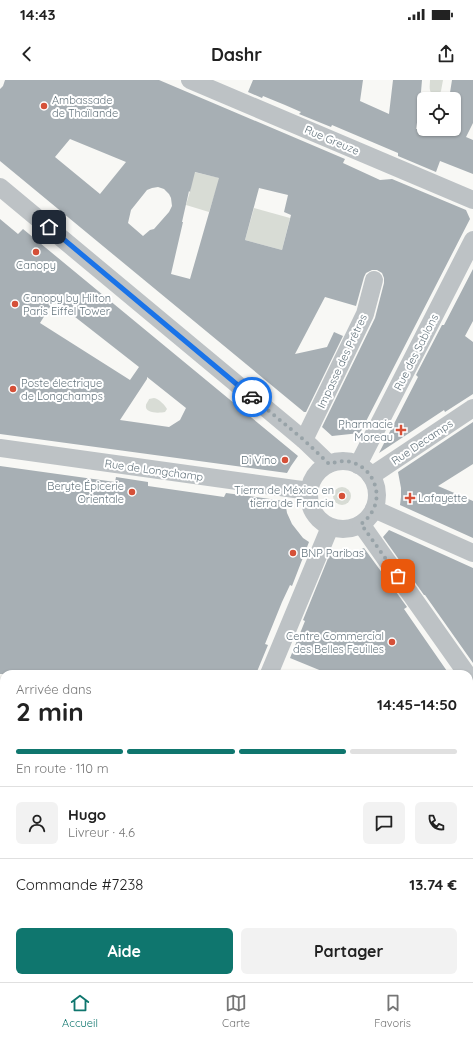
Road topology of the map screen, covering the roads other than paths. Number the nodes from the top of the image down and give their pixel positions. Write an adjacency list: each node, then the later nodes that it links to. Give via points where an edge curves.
1 (190, 80): 3 (street, Rue Greuze)
2 (0, 187): 7 (street)
3 (473, 200)
4 (473, 240): 10 (street, Rue des Sablons)
5 (374, 280): 7 (street, Impasse des Prêtres, via 365,314)
6 (473, 408): 10 (street, Rue Decamps)
7 (304, 440): 9 (street)
8 (0, 448): 11 (street, Rue de Longchamp)
9 (329, 464): 10 (street, via 351,462); 11 (street, via 315,475)
10 (365, 470): 12 (street, via 375,484 377,492)
11 (309, 491): 14 (street, via 308,498 313,512)
12 (374, 509): 13 (street); 15 (street)
13 (361, 524): 14 (street, via 346,529); 17 (street)
14 (330, 527): 16 (street)
15 (473, 553)
16 (271, 670)
17 (464, 670)

